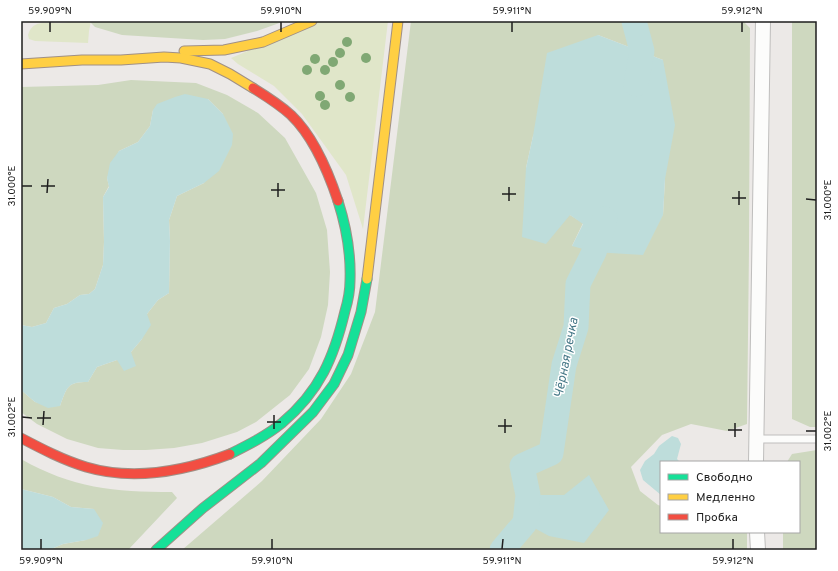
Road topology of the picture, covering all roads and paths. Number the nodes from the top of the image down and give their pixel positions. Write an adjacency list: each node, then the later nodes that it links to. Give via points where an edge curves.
1 (312, 21): 4 (main road, via 263,42 224,50 119,53)
2 (398, 21): 11 (main road, via 369,268 361,312 348,355 334,384 314,412 261,463 202,508)
3 (763, 21): 7 (street)
4 (77, 60): 5 (main road); 6 (main road, via 191,59 223,69 257,90 294,118 319,154 337,197 349,246 350,290 341,334 322,376 299,407 249,445 222,458 196,467 157,474 108,472 82,467 58,458)
5 (21, 64)
6 (21, 438)
7 (756, 439): 8 (lane); 9 (street)
8 (817, 439)
9 (756, 461)
10 (757, 533): 12 (street)
11 (156, 550)
12 (758, 550)

